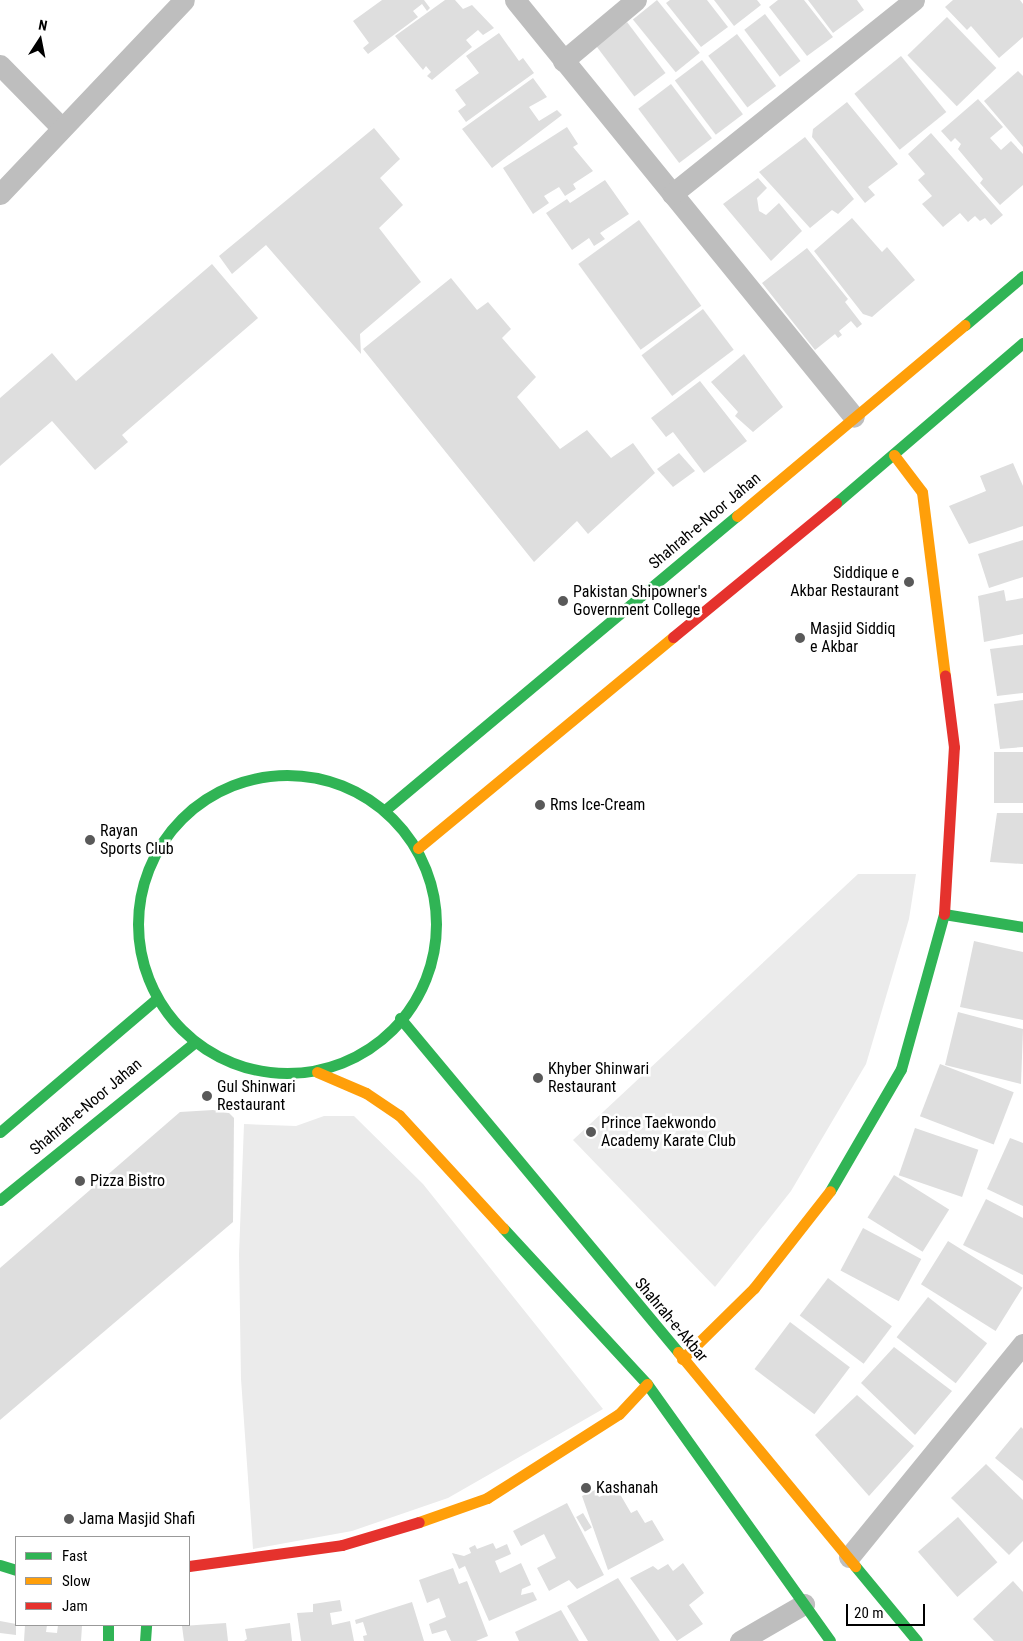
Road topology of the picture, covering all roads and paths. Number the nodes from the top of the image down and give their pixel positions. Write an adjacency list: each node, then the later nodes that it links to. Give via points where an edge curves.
1 (184, 0): 7 (street)
2 (515, 0): 5 (street)
3 (636, 0): 5 (street)
4 (914, 0): 9 (street)
5 (563, 61): 9 (street)
6 (0, 66): 7 (street)
7 (62, 128): 8 (street)
8 (0, 194)
9 (672, 194): 12 (street)
10 (1023, 276): 12 (main road, Shahrah-e-Noor Jahan)
11 (1023, 343): 13 (main road)
12 (854, 417): 14 (main road, Shahrah-e-Noor Jahan)
13 (894, 455): 15 (main road); 16 (main road, via 922,492 954,747)
14 (385, 810): 15 (main road); 18 (main road, via 350,788 312,777 271,776 240,784 196,806 168,834 142,887 135,925 140,973)
15 (418, 848): 19 (main road, via 432,879 437,946 429,978)
16 (944, 914): 17 (main road); 25 (main road, via 901,1069 841,1177 754,1288)
17 (1023, 927)
18 (156, 999): 20 (main road); 22 (main road)
19 (400, 1018): 21 (main road, via 388,1037 355,1059); 25 (main road, Shahrah-e-Akbar)
20 (194, 1042): 21 (main road, via 266,1073); 23 (main road, Shahrah-e-Noor Jahan)
21 (317, 1072): 26 (main road, via 366,1093 399,1115)
22 (0, 1132)
23 (0, 1200)
24 (1023, 1344): 27 (street)
25 (682, 1359): 27 (main road, Shahrah-e-Akbar)
26 (647, 1384): 29 (main road, via 618,1414 487,1498 404,1528 342,1545); 31 (main road)
27 (849, 1557): 38 (main road, Shahrah-e-Akbar)
28 (0, 1565): 30 (main road)
29 (190, 1566)
30 (15, 1570)
31 (804, 1604): 36 (street); 37 (main road)
32 (108, 1626): 34 (main road)
33 (146, 1626): 35 (main road)
34 (108, 1641)
35 (145, 1641)
36 (740, 1641)
37 (830, 1641)
38 (917, 1641)

